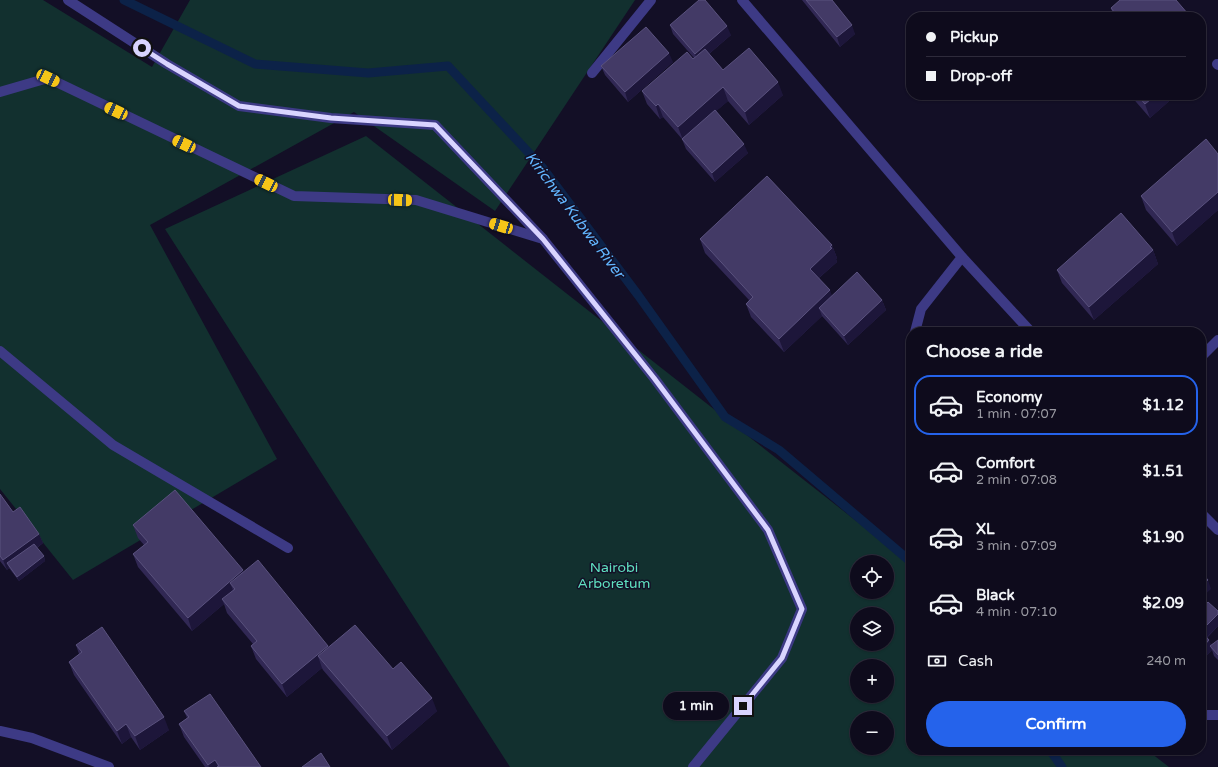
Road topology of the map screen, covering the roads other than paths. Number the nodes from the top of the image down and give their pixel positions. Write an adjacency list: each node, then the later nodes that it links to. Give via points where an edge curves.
1 (68, 0): 6 (street, via 167,64 239,106 331,118 435,125)
2 (651, 0): 4 (street)
3 (742, 0): 7 (street)
4 (592, 73)
5 (0, 92): 6 (street, via 48,78 294,196 416,200)
6 (543, 239): 20 (street, via 654,378 768,530 802,609 782,658)
7 (962, 257): 8 (street, via 921,309); 9 (street)
8 (916, 327)
9 (1026, 327)
10 (1218, 340): 12 (street)
11 (0, 351): 15 (street, via 114,445)
12 (1206, 352)
13 (1206, 518): 14 (street)
14 (1218, 530)
15 (288, 548)
16 (1206, 715): 17 (street)
17 (1218, 715)
18 (0, 731): 19 (street, via 32,738)
19 (109, 767)
20 (693, 767)

